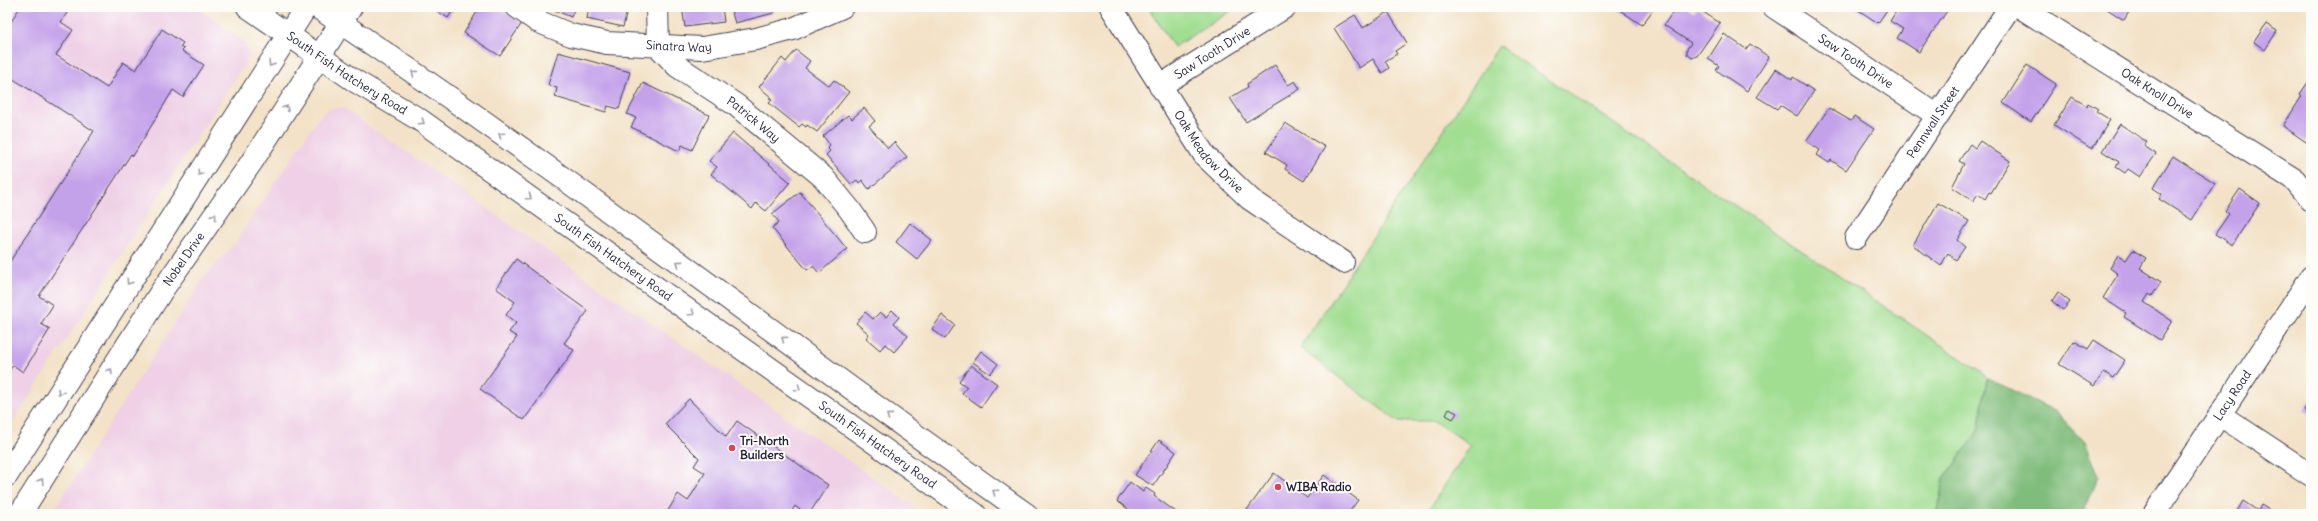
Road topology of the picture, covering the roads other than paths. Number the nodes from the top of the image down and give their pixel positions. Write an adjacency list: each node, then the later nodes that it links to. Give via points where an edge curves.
1 (248, 7): 13 (street, South Fish Hatchery Road)
2 (306, 7): 13 (street)
3 (318, 7): 12 (street)
4 (516, 7): 14 (street, Sinatra Way, via 537,21 571,35 607,43)
5 (658, 7): 14 (street)
6 (842, 7): 14 (street, Sinatra Way, via 792,29 756,39 702,48)
7 (1111, 7): 16 (street, Oak Meadow Drive)
8 (1285, 7): 16 (street, Saw Tooth Drive)
9 (1774, 7): 17 (street, Saw Tooth Drive)
10 (2010, 7): 17 (street, Pennwall Street)
11 (2020, 7): 18 (street, Oak Knoll Drive)
12 (346, 15): 15 (street, Nobel Drive); 29 (street, one-way to 12, via 533,157)
13 (288, 36): 15 (street, South Fish Hatchery Road); 25 (street, one-way to 25)
14 (658, 46): 20 (street, Patrick Way, via 677,66 736,105 823,177)
15 (319, 56): 27 (street, Nobel Drive, one-way to 15, via 161,292 251,163); 28 (street, South Fish Hatchery Road, one-way to 28, via 420,120)
16 (1160, 86): 22 (street, Oak Meadow Drive, via 1205,156 1244,194)
17 (1938, 116): 21 (street, Pennwall Street)
18 (2303, 181): 19 (street, Oak Knoll Drive)
19 (2311, 200)
20 (866, 232)
21 (1856, 238)
22 (1342, 262)
23 (2311, 277): 24 (street, Lacy Road)
24 (2220, 415): 26 (street); 30 (street, Lacy Road)
25 (7, 475)
26 (2311, 475)
27 (20, 514)
28 (975, 514)
29 (1026, 514)
30 (2154, 514)

